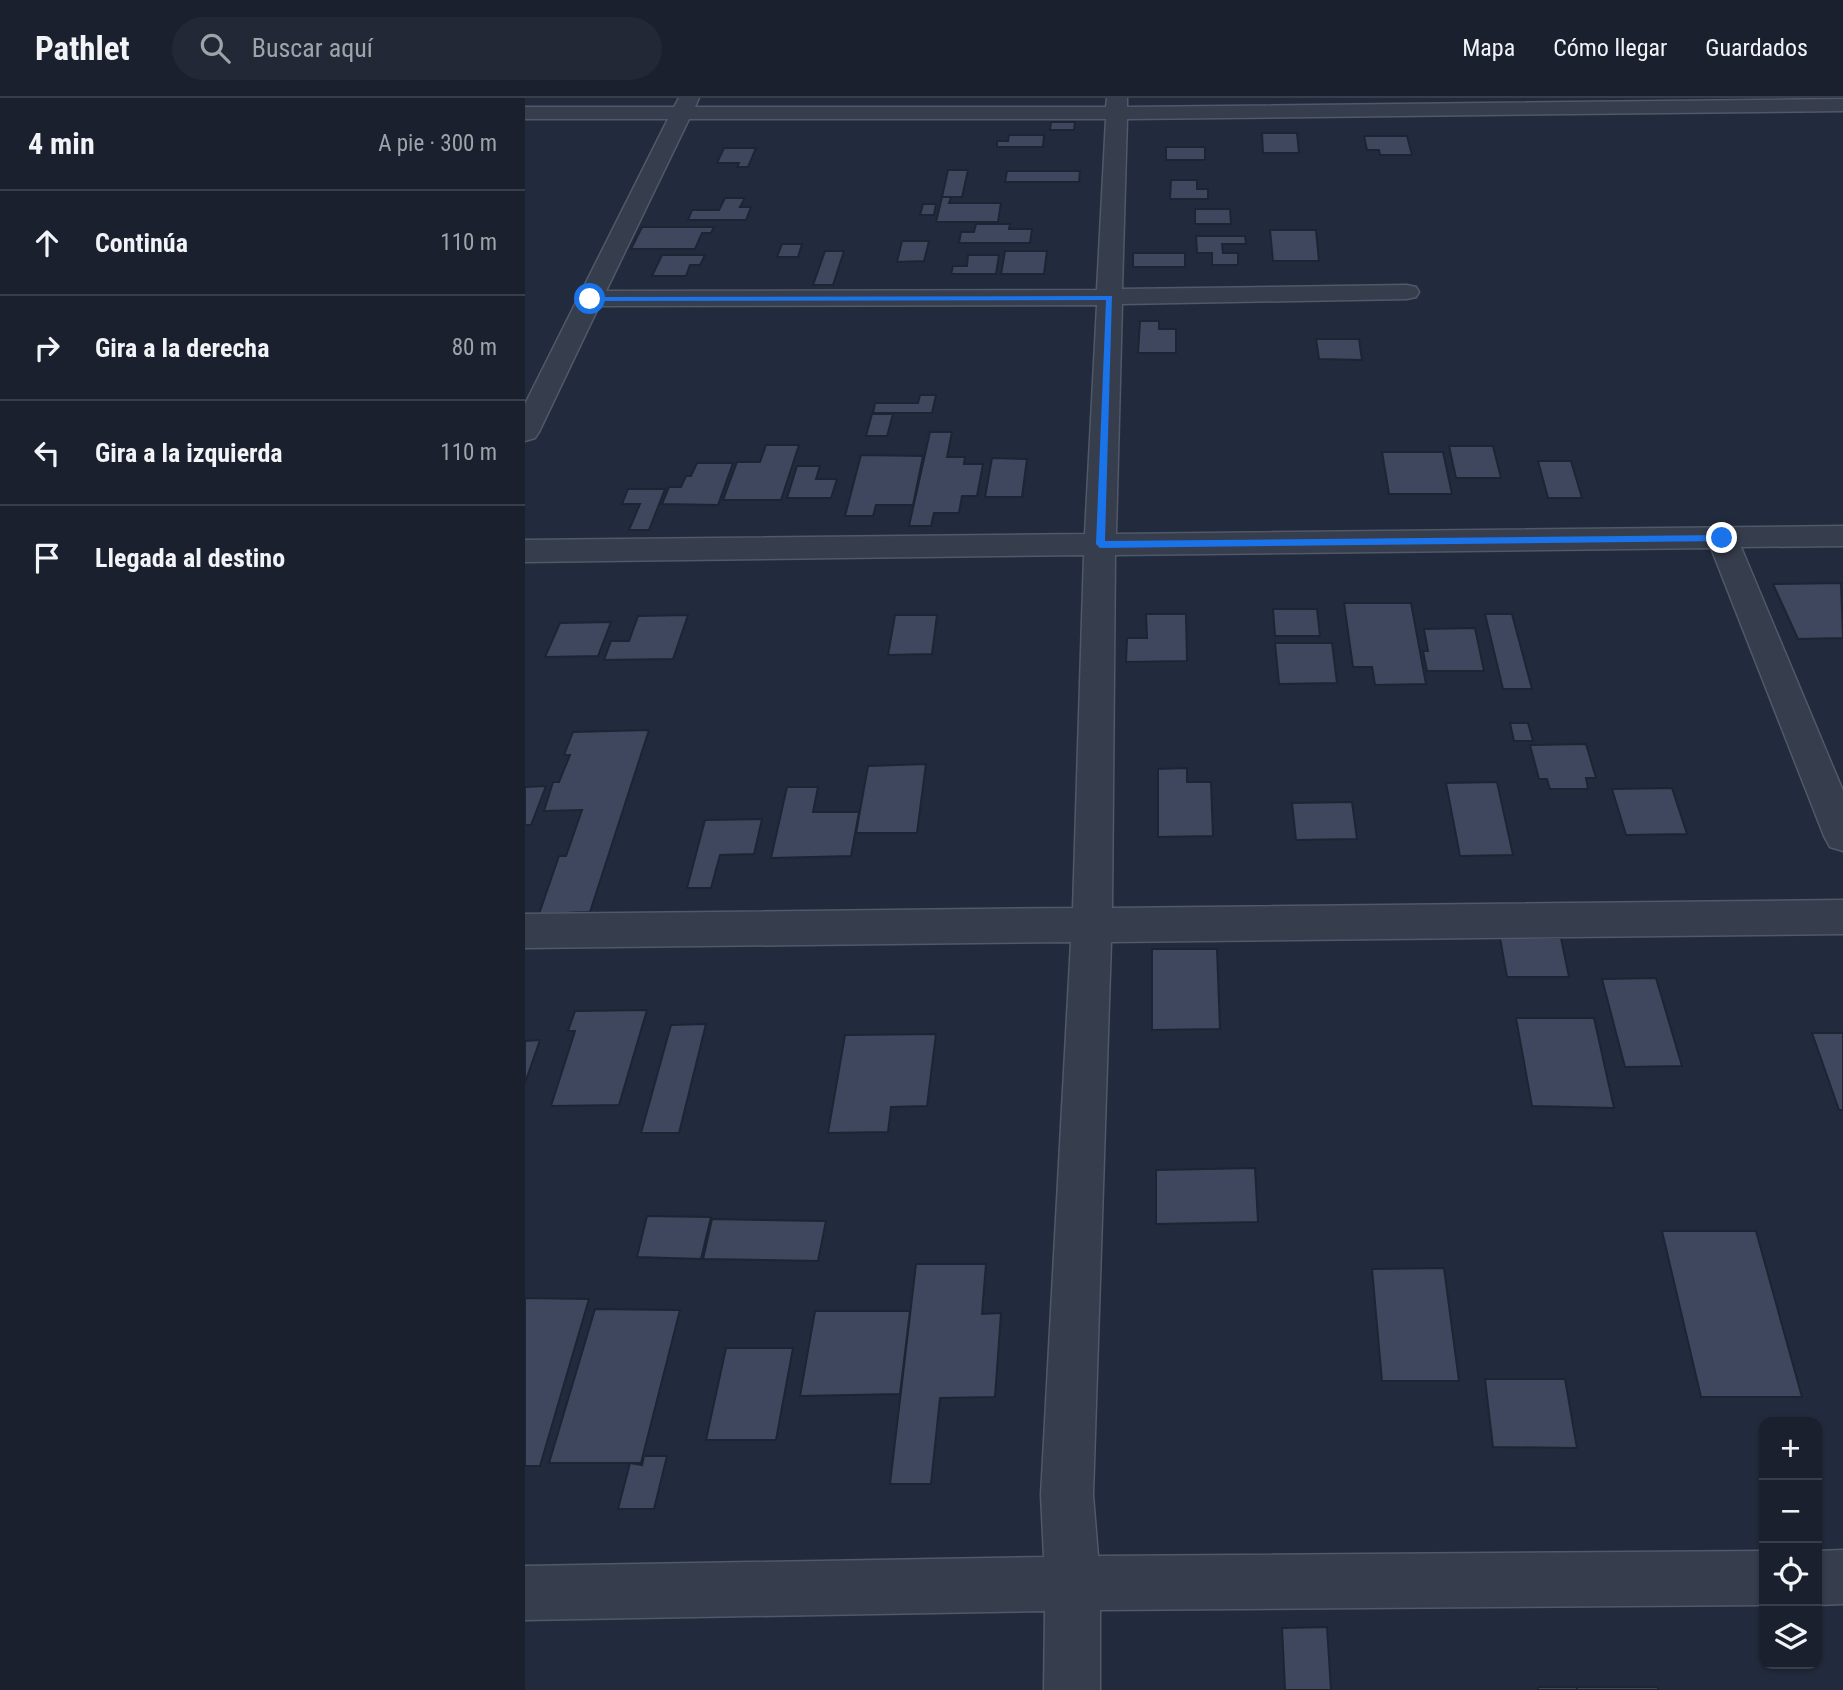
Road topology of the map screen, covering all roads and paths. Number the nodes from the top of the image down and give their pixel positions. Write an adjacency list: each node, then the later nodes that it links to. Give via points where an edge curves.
1 (685, 105): 2 (street); 4 (street); 7 (street)
2 (1117, 105): 3 (street); 6 (street)
3 (1843, 105)
4 (525, 114)
5 (1407, 292): 6 (street)
6 (1109, 298): 7 (street); 11 (street)
7 (590, 299): 8 (street)
8 (525, 432)
9 (1843, 537): 10 (street)
10 (1722, 538): 11 (street); 13 (street)
11 (1100, 544): 12 (street); 15 (street)
12 (525, 551)
13 (1843, 836)
14 (1843, 917): 15 (street)
15 (1092, 925): 16 (street); 20 (street, via 1067,1494)
16 (525, 931)
17 (1843, 1577): 19 (street)
18 (1759, 1578): 20 (street)
19 (1822, 1578)
20 (1073, 1583): 21 (street); 22 (street)
21 (525, 1593)
22 (1072, 1690)

